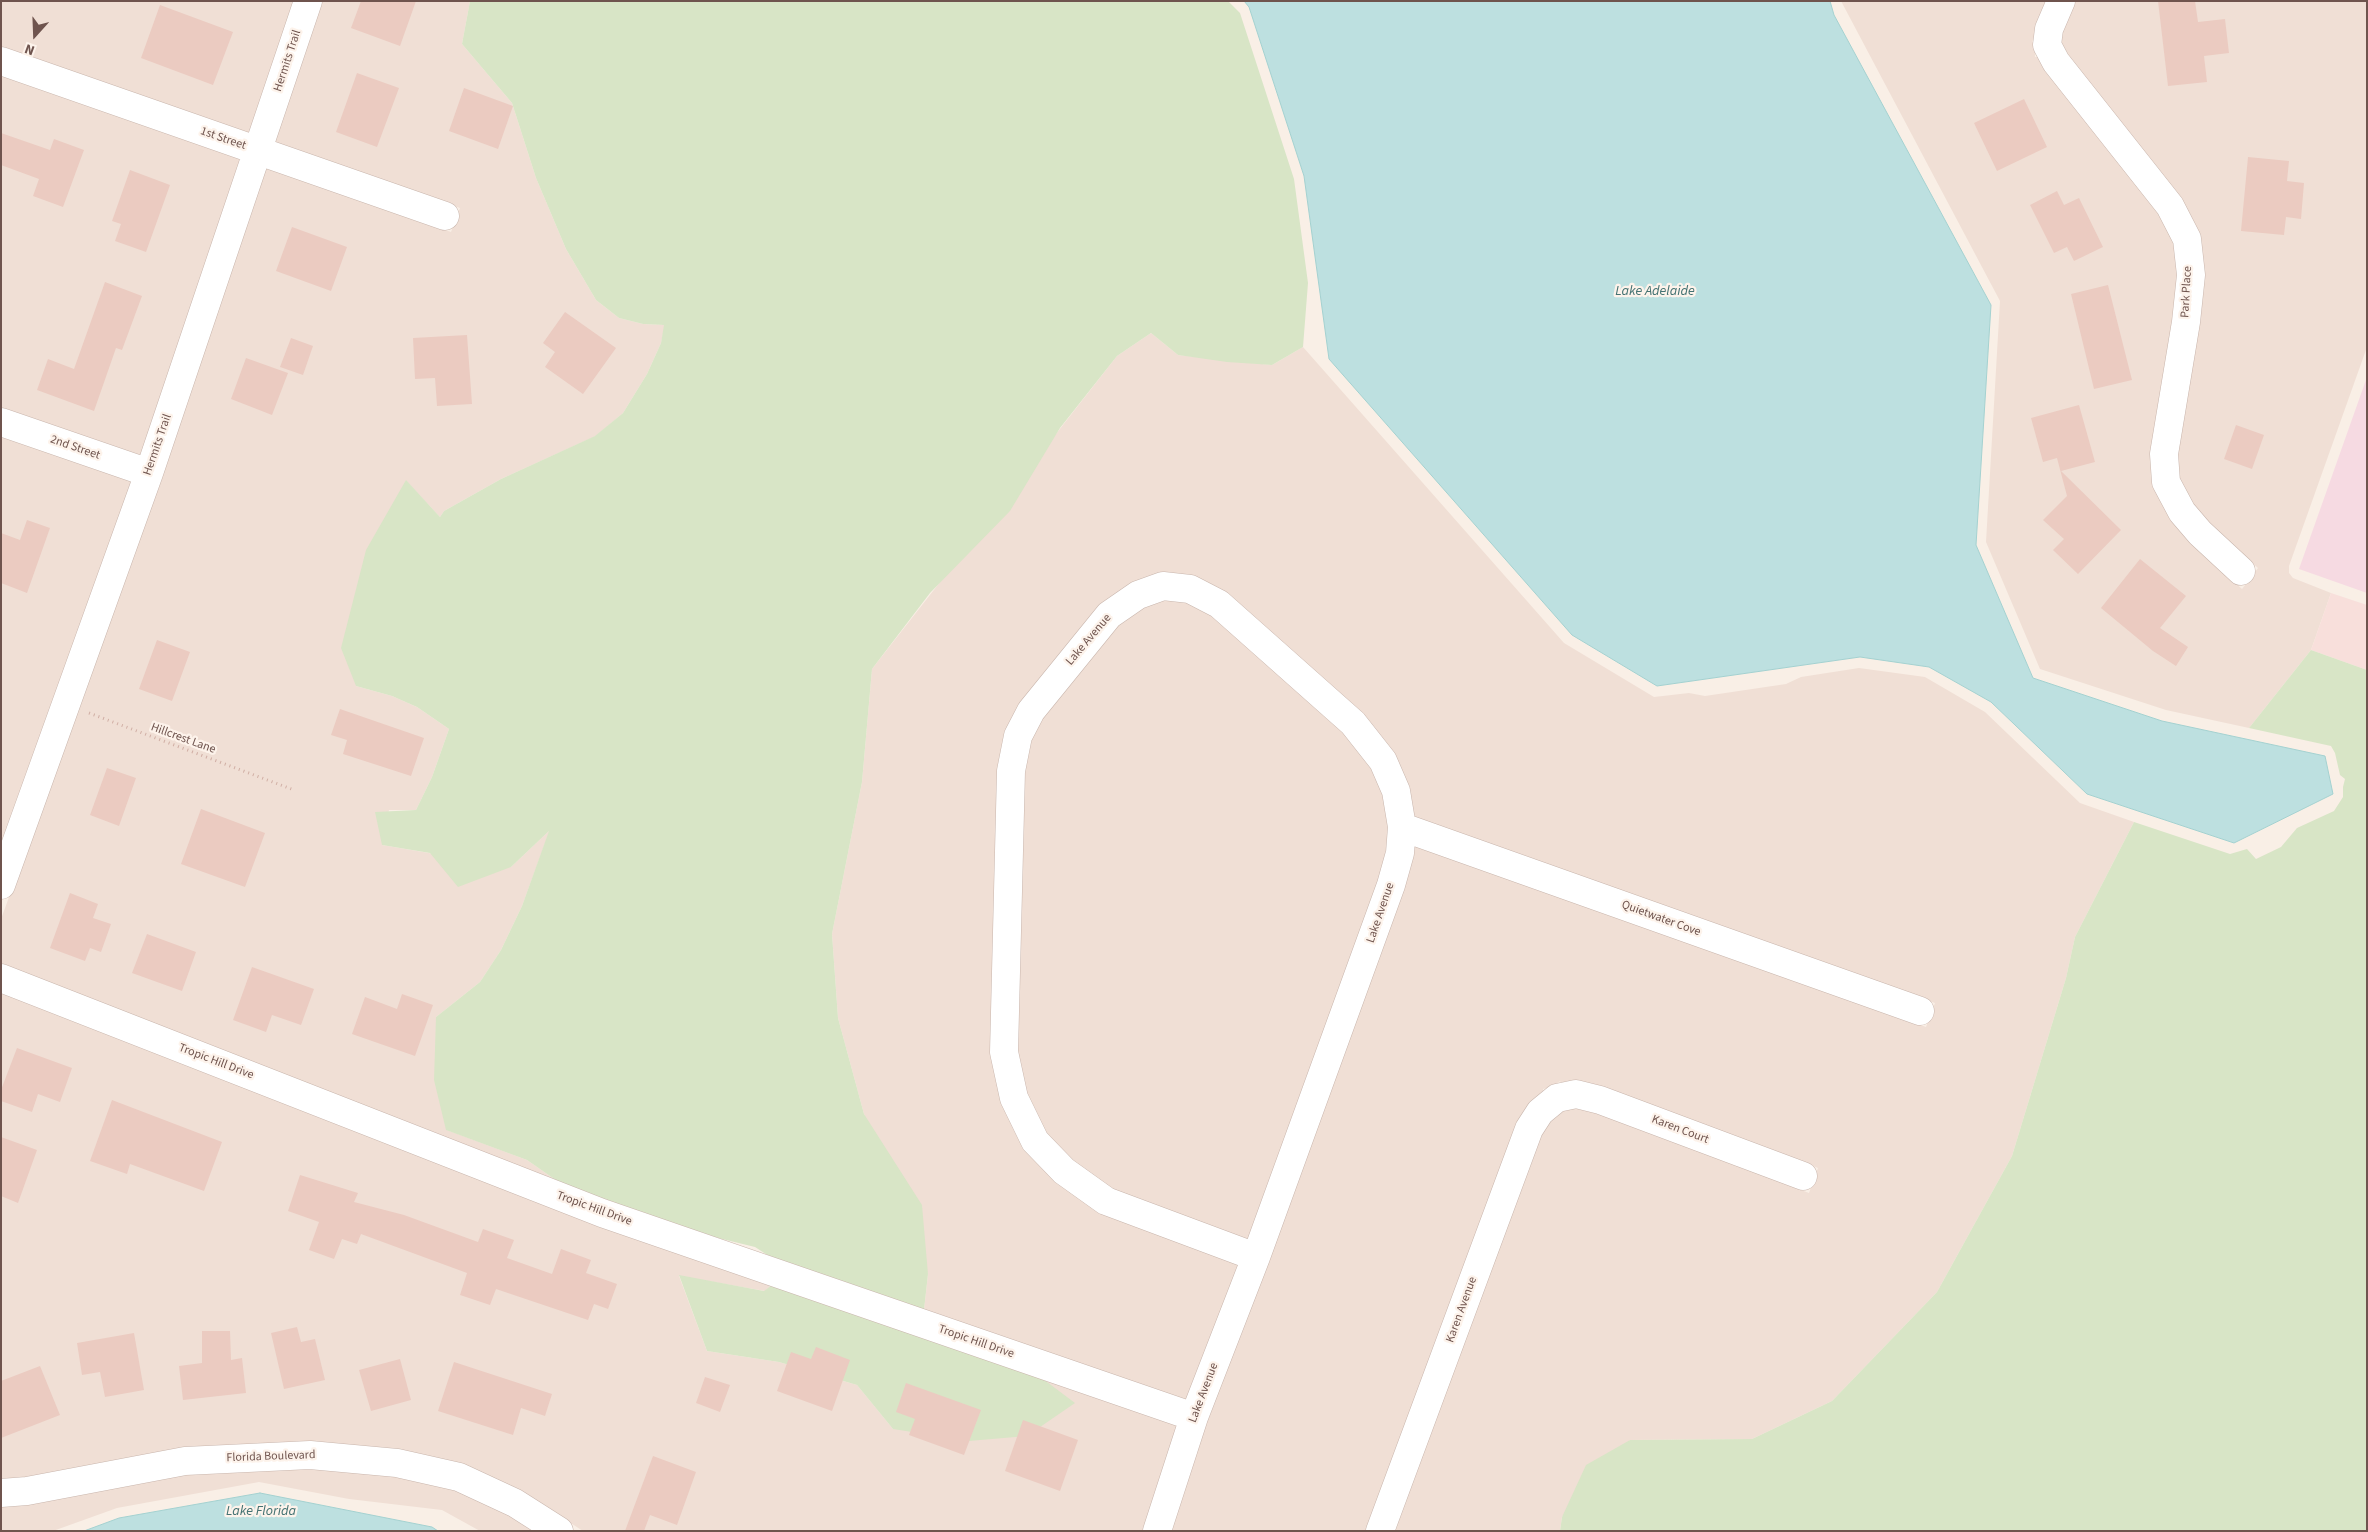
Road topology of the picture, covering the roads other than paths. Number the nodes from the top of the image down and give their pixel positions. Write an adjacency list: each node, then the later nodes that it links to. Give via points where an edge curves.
1 (308, 1): 4 (street, Hermits Trail)
2 (2061, 1): 8 (street, Park Place, via 2049,29 2048,45 2056,62 2170,206 2187,239 2190,275 2186,322 2164,454 2166,482 2182,512)
3 (1, 61): 4 (street, 1st Street)
4 (258, 151): 5 (street, 1st Street); 7 (street, Hermits Trail)
5 (445, 216)
6 (1, 422): 7 (street, 2nd Street)
7 (149, 473): 10 (street, Hermits Trail)
8 (2241, 571)
9 (1402, 827): 12 (street, Quietwater Cove); 15 (street, Lake Avenue, via 1392,885); 15 (street, Lake Avenue, via 1396,791 1383,761 1353,723 1219,604 1190,588 1163,586 1138,595 1109,615 1031,711 1018,736 1011,771 1004,1052 1014,1098 1035,1141 1064,1171 1106,1201)
10 (1, 885)
11 (1, 978): 16 (street, Tropic Hill Drive, via 602,1213)
12 (1920, 1011)
13 (1556, 1098): 14 (street, Karen Court, via 1576,1094 1600,1100); 20 (street, Karen Avenue, via 1540,1112 1529,1129)
14 (1802, 1176)
15 (1256, 1257): 16 (street, Lake Avenue)
16 (1194, 1417): 19 (street, Lake Avenue)
17 (1, 1493): 18 (street, Florida Boulevard, via 185,1461 310,1455 397,1463 459,1477 515,1502)
18 (559, 1531)
19 (1157, 1531)
20 (1380, 1531)

